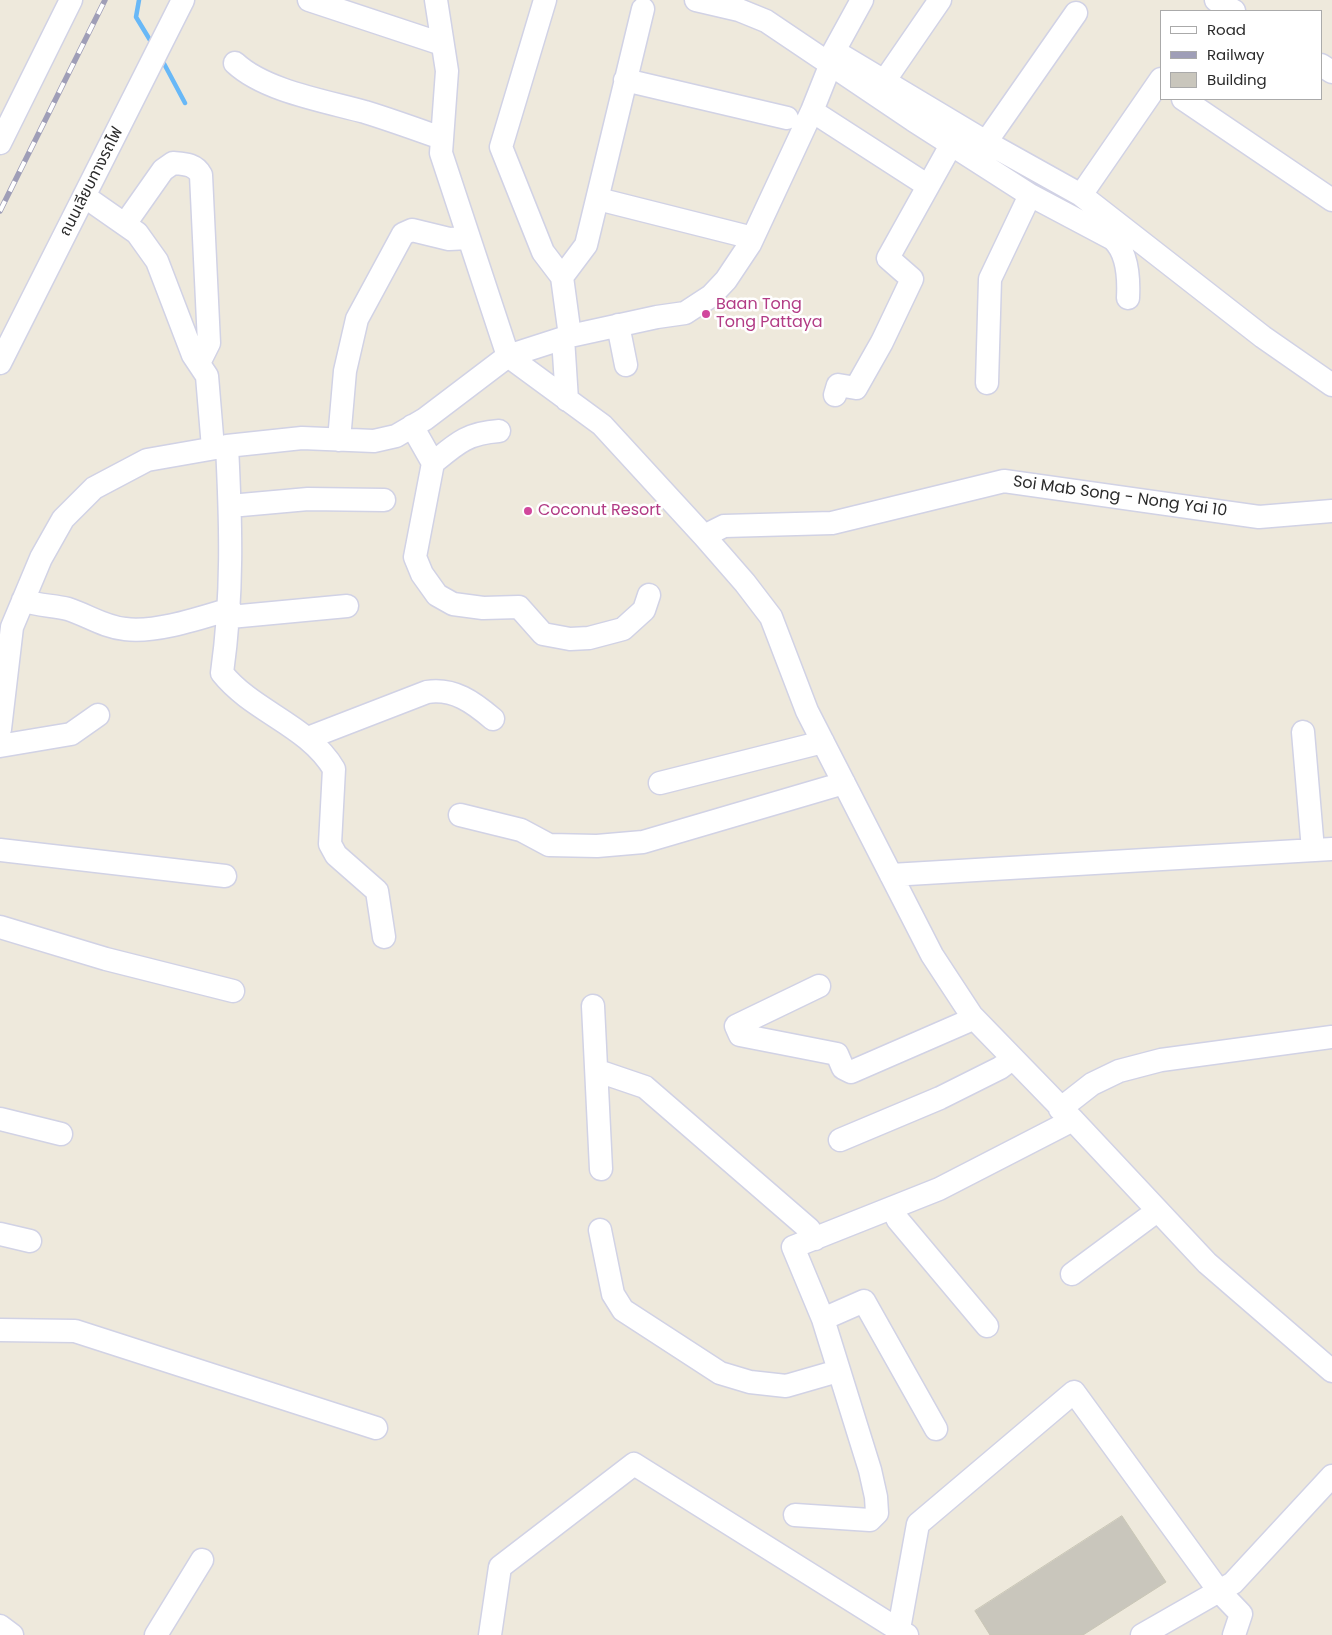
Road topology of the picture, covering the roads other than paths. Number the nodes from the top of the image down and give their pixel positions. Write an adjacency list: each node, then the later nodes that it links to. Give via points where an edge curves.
1 (71, 0): 22 (street)
2 (183, 0): 29 (street, ถนนเลียบทางรถไฟ)
3 (310, 0): 13 (street)
4 (436, 0): 13 (street)
5 (545, 0): 35 (street, via 501,147 543,252)
6 (696, 0): 14 (street, via 739,10 766,21)
7 (862, 0): 14 (street)
8 (940, 0): 17 (street)
9 (1216, 0): 11 (street)
10 (643, 9): 16 (street)
11 (1232, 10)
12 (1076, 13): 24 (street)
13 (442, 44): 23 (street, via 447,71)
14 (832, 58): 17 (street); 20 (street); 25 (street)
15 (235, 63): 23 (street, via 246,74 276,86)
16 (626, 80): 21 (street); 30 (street)
17 (885, 80): 24 (street)
18 (1160, 82): 28 (street)
19 (1184, 100): 31 (street)
20 (812, 111): 26 (street); 37 (street, via 750,244 726,280 711,296 685,313)
21 (787, 118)
22 (1, 135)
23 (441, 138): 34 (street, via 440,153)
24 (986, 142): 28 (street)
25 (951, 145): 27 (street); 45 (street, via 888,258 912,279 856,388 838,385)
26 (922, 182)
27 (1030, 195): 36 (street, via 1117,243 1129,280); 43 (street, via 990,279)
28 (1081, 195): 44 (street, via 1263,337)
29 (84, 196): 32 (street); 40 (street, ถนนเลียบทางรถไฟ)
30 (598, 199): 33 (street); 35 (street, via 586,245)
31 (1332, 200)
32 (126, 224): 41 (street, via 137,233 157,261 189,346); 41 (street, via 163,170 173,163 188,164 197,169 202,184 209,343)
33 (744, 236)
34 (469, 238): 39 (street); 49 (street, via 449,239 412,230 403,234 357,319 345,371)
35 (562, 277): 38 (street)
36 (1128, 298)
37 (618, 325): 38 (street); 42 (street)
38 (567, 337): 39 (street); 46 (street)
39 (508, 356): 46 (street); 47 (street)
40 (0, 363)
41 (199, 363): 50 (street, via 207,376)
42 (626, 365)
43 (987, 382)
44 (1332, 385)
45 (835, 395)
46 (567, 400): 55 (street, via 602,425)
47 (412, 426): 49 (street, via 396,436 374,441); 51 (street)
48 (499, 431): 51 (street, via 465,437)
49 (339, 440): 50 (street, via 302,438)
50 (220, 447): 53 (street); 57 (street, via 147,460 94,488 62,519)
51 (433, 464): 56 (street, via 416,557 422,574 437,595 453,604 483,608 519,607 543,634 570,639 589,638 623,629 644,610)
52 (384, 500): 53 (street, via 308,499)
53 (230, 506): 59 (street)
54 (1332, 511): 55 (street, Soi Mab Song - Nong Yai 10, via 1259,517 1004,481 832,523 724,526)
55 (704, 536): 65 (street, via 771,617 807,711)
56 (649, 595)
57 (23, 600): 59 (street, via 34,605 70,610 126,630); 62 (street, via 12,627)
58 (347, 606): 59 (street)
59 (230, 613): 64 (street, via 222,673 232,686)
60 (98, 715): 66 (street, via 71,734)
61 (493, 719): 64 (street, via 456,693 441,690 427,692)
62 (0, 730)
63 (1303, 732): 71 (street)
64 (308, 738): 75 (street, via 334,769 330,844 336,855 377,891)
65 (823, 742): 67 (street); 68 (street)
66 (0, 746)
67 (660, 783)
68 (844, 783): 69 (street, via 643,842 597,846 549,845 521,830); 72 (street)
69 (460, 816)
70 (0, 850): 73 (street)
71 (1323, 850): 72 (street)
72 (891, 875): 79 (street, via 932,955)
73 (225, 876)
74 (0, 927): 77 (street, via 106,959)
75 (384, 937)
76 (819, 986): 79 (street, via 736,1026 740,1035 837,1054 843,1068 851,1072 966,1022)
77 (233, 991)
78 (592, 1006): 82 (street)
79 (972, 1016): 81 (street)
80 (1332, 1037): 83 (street, via 1160,1060 1119,1071 1092,1084)
81 (1012, 1058): 83 (street); 86 (street, via 1000,1068 940,1098)
82 (598, 1071): 87 (street); 92 (street, via 645,1087 808,1229)
83 (1066, 1114): 88 (street, via 939,1189); 89 (street)
84 (0, 1119): 85 (street)
85 (61, 1134)
86 (840, 1140)
87 (601, 1169)
88 (892, 1208): 92 (street); 96 (street, via 898,1220)
89 (1157, 1211): 94 (street); 99 (street, via 1207,1263)
90 (600, 1230): 98 (street, via 616,1303 720,1373 750,1382 786,1386)
91 (0, 1234): 93 (street)
92 (815, 1239): 95 (street, via 793,1247)
93 (30, 1241)
94 (1072, 1274)
95 (823, 1319): 98 (street); 101 (street, via 864,1301)
96 (987, 1326)
97 (0, 1330): 100 (street, via 75,1331)
98 (838, 1371): 103 (street, via 870,1470 876,1513 870,1520)
99 (1332, 1371)
100 (376, 1428)
101 (936, 1429)
102 (1332, 1476): 105 (street)
103 (795, 1516)
104 (202, 1560): 109 (street)
105 (1226, 1587): 107 (street, via 1074,1392 918,1524); 111 (street); 112 (street, via 1240,1614)
106 (0, 1626): 108 (street)
107 (903, 1632): 110 (street, via 634,1464 500,1567)
108 (12, 1635)
109 (156, 1635)
110 (490, 1635)
111 (1142, 1635)
112 (1234, 1635)

